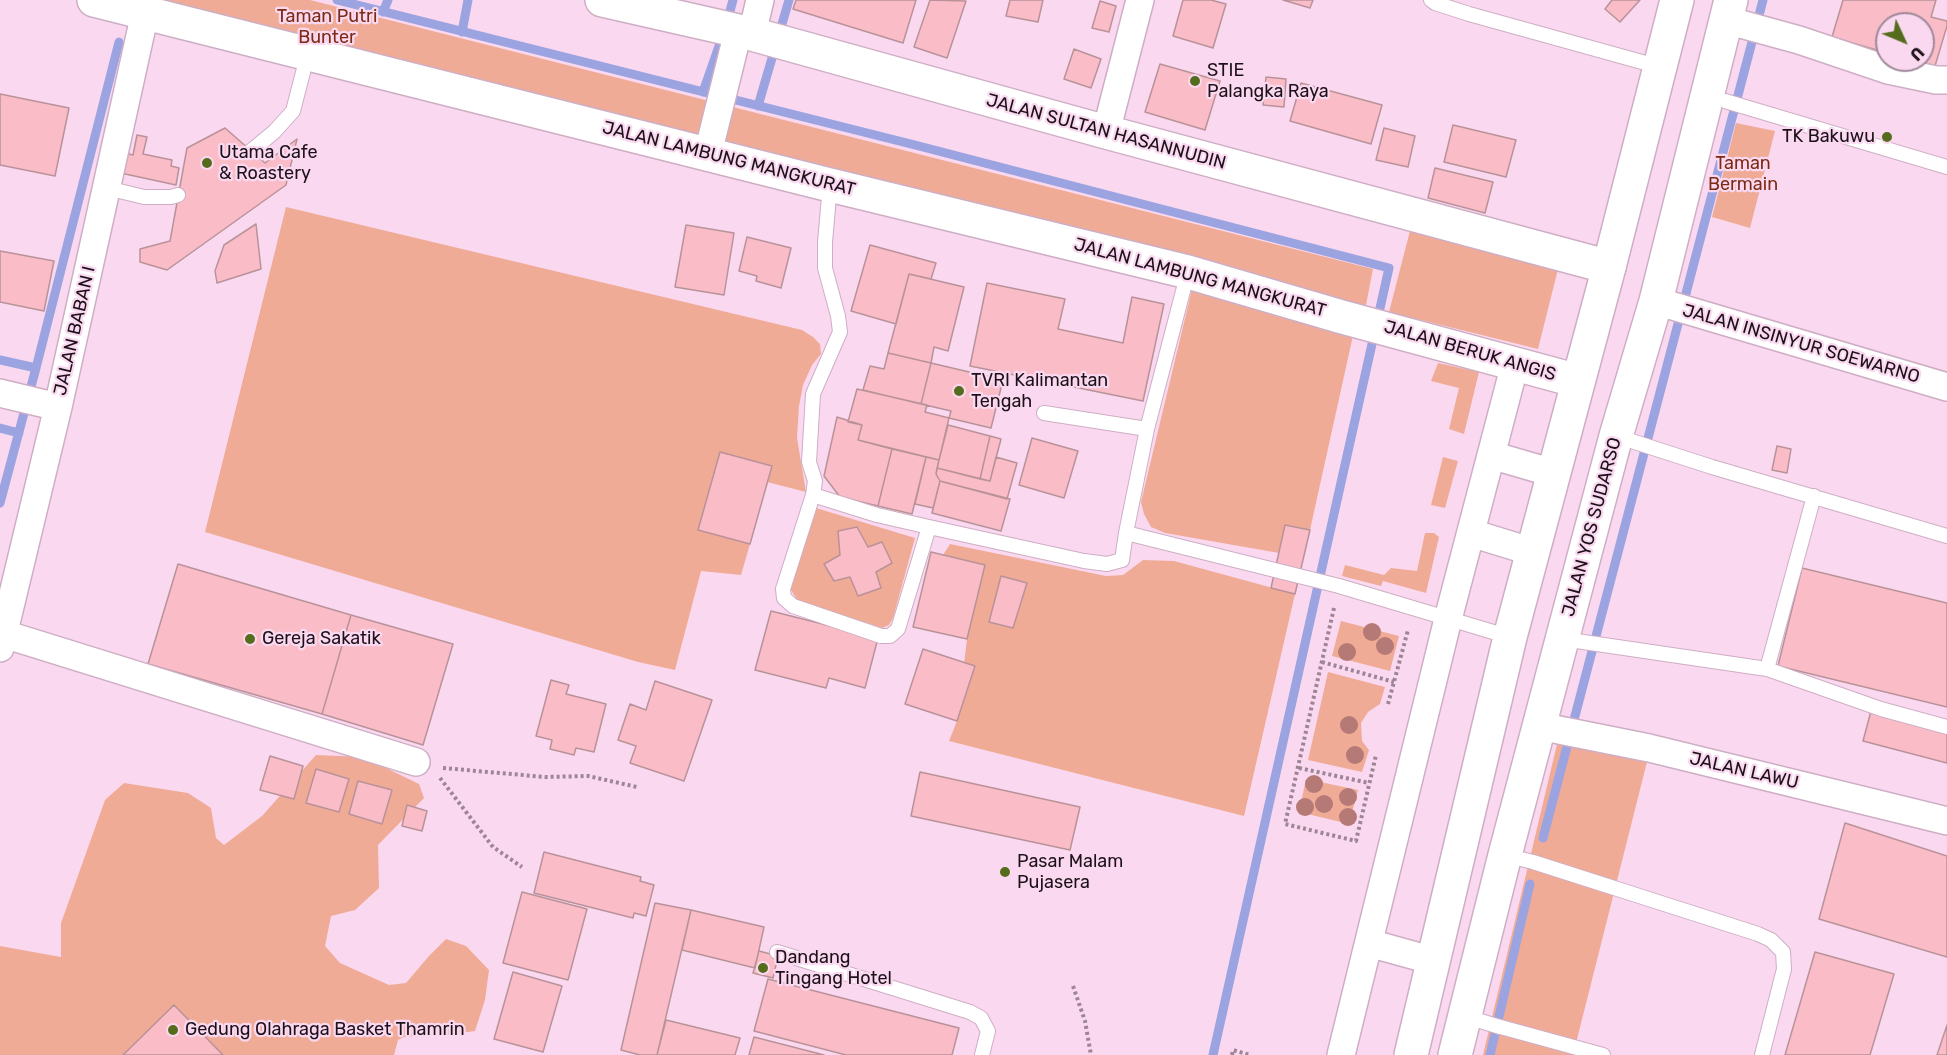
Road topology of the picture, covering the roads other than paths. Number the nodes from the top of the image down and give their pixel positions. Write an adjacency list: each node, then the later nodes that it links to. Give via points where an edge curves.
1 (94, 0): 8 (street, JALAN LAMBUNG MANGKURAT)
2 (602, 0): 9 (street, JALAN SULTAN HASANNUDIN)
3 (760, 0): 9 (street)
4 (1140, 0): 14 (street)
5 (1431, 0): 11 (lane)
6 (1677, 0): 11 (street)
7 (1729, 10): 12 (street, via 1799,40 1888,70); 23 (street, JALAN YOS SUDARSO)
8 (145, 13): 10 (street, JALAN LAMBUNG MANGKURAT); 19 (street, JALAN BABAN I)
9 (745, 33): 14 (street, JALAN SULTAN HASANNUDIN); 16 (street, via 721,97)
10 (308, 53): 15 (lane, via 293,111); 16 (street, JALAN LAMBUNG MANGKURAT)
11 (1660, 67): 21 (street)
12 (1947, 80)
13 (1727, 101): 17 (lane)
14 (1106, 132): 21 (street, JALAN SULTAN HASANNUDIN)
15 (251, 151)
16 (708, 153): 18 (street, JALAN LAMBUNG MANGKURAT)
17 (1947, 167)
18 (830, 185): 22 (street, JALAN LAMBUNG MANGKURAT); 35 (lane, via 825,268 840,332 813,394 808,462 815,481)
19 (107, 188): 20 (lane, via 144,198); 29 (street, JALAN BABAN I)
20 (178, 195)
21 (1609, 267): 26 (street)
22 (1188, 272): 24 (street, JALAN LAMBUNG MANGKURAT); 31 (lane)
23 (1656, 301): 27 (street, JALAN INSINYUR SOEWARNO); 32 (street, JALAN YOS SUDARSO)
24 (1378, 326): 25 (street, JALAN BERUK ANGIS)
25 (1515, 364): 26 (street, JALAN BERUK ANGIS); 33 (street)
26 (1578, 381): 34 (street)
27 (1947, 387)
28 (0, 393): 29 (street)
29 (58, 407): 45 (street, JALAN BABAN I)
30 (1044, 413): 31 (lane)
31 (1147, 429): 38 (lane)
32 (1616, 436): 36 (lane); 44 (street, JALAN YOS SUDARSO)
33 (1491, 454): 34 (street); 39 (street)
34 (1553, 473): 41 (street)
35 (813, 495): 37 (lane); 37 (lane, via 783,589 784,598 792,606 881,636 890,636 898,629)
36 (1814, 496): 40 (lane); 46 (lane)
37 (928, 527): 38 (lane, via 1107,564 1122,560)
38 (1126, 533): 42 (lane, via 1306,577)
39 (1471, 533): 41 (street); 42 (street)
40 (1947, 536)
41 (1533, 552): 43 (street)
42 (1448, 619): 43 (lane); 52 (street)
43 (1510, 637): 54 (street)
44 (1563, 639): 46 (lane); 47 (street, JALAN YOS SUDARSO)
45 (2, 641): 49 (street)
46 (1767, 669): 48 (lane, via 1881,709)
47 (1539, 726): 50 (street, JALAN LAWU, via 1649,748); 51 (street, JALAN YOS SUDARSO)
48 (1947, 727)
49 (423, 764)
50 (1947, 821)
51 (1505, 855): 55 (street, JALAN YOS SUDARSO); 61 (lane, via 1771,940 1783,952 1784,969)
52 (1369, 943): 54 (street); 57 (street)
53 (777, 952): 56 (lane, via 970,1012 981,1018 988,1031)
54 (1434, 961): 58 (street)
55 (1488, 1024): 59 (street, JALAN YOS SUDARSO); 60 (lane)
56 (982, 1055)
57 (1341, 1055)
58 (1411, 1055)
59 (1455, 1055)
60 (1603, 1055)
61 (1762, 1055)

